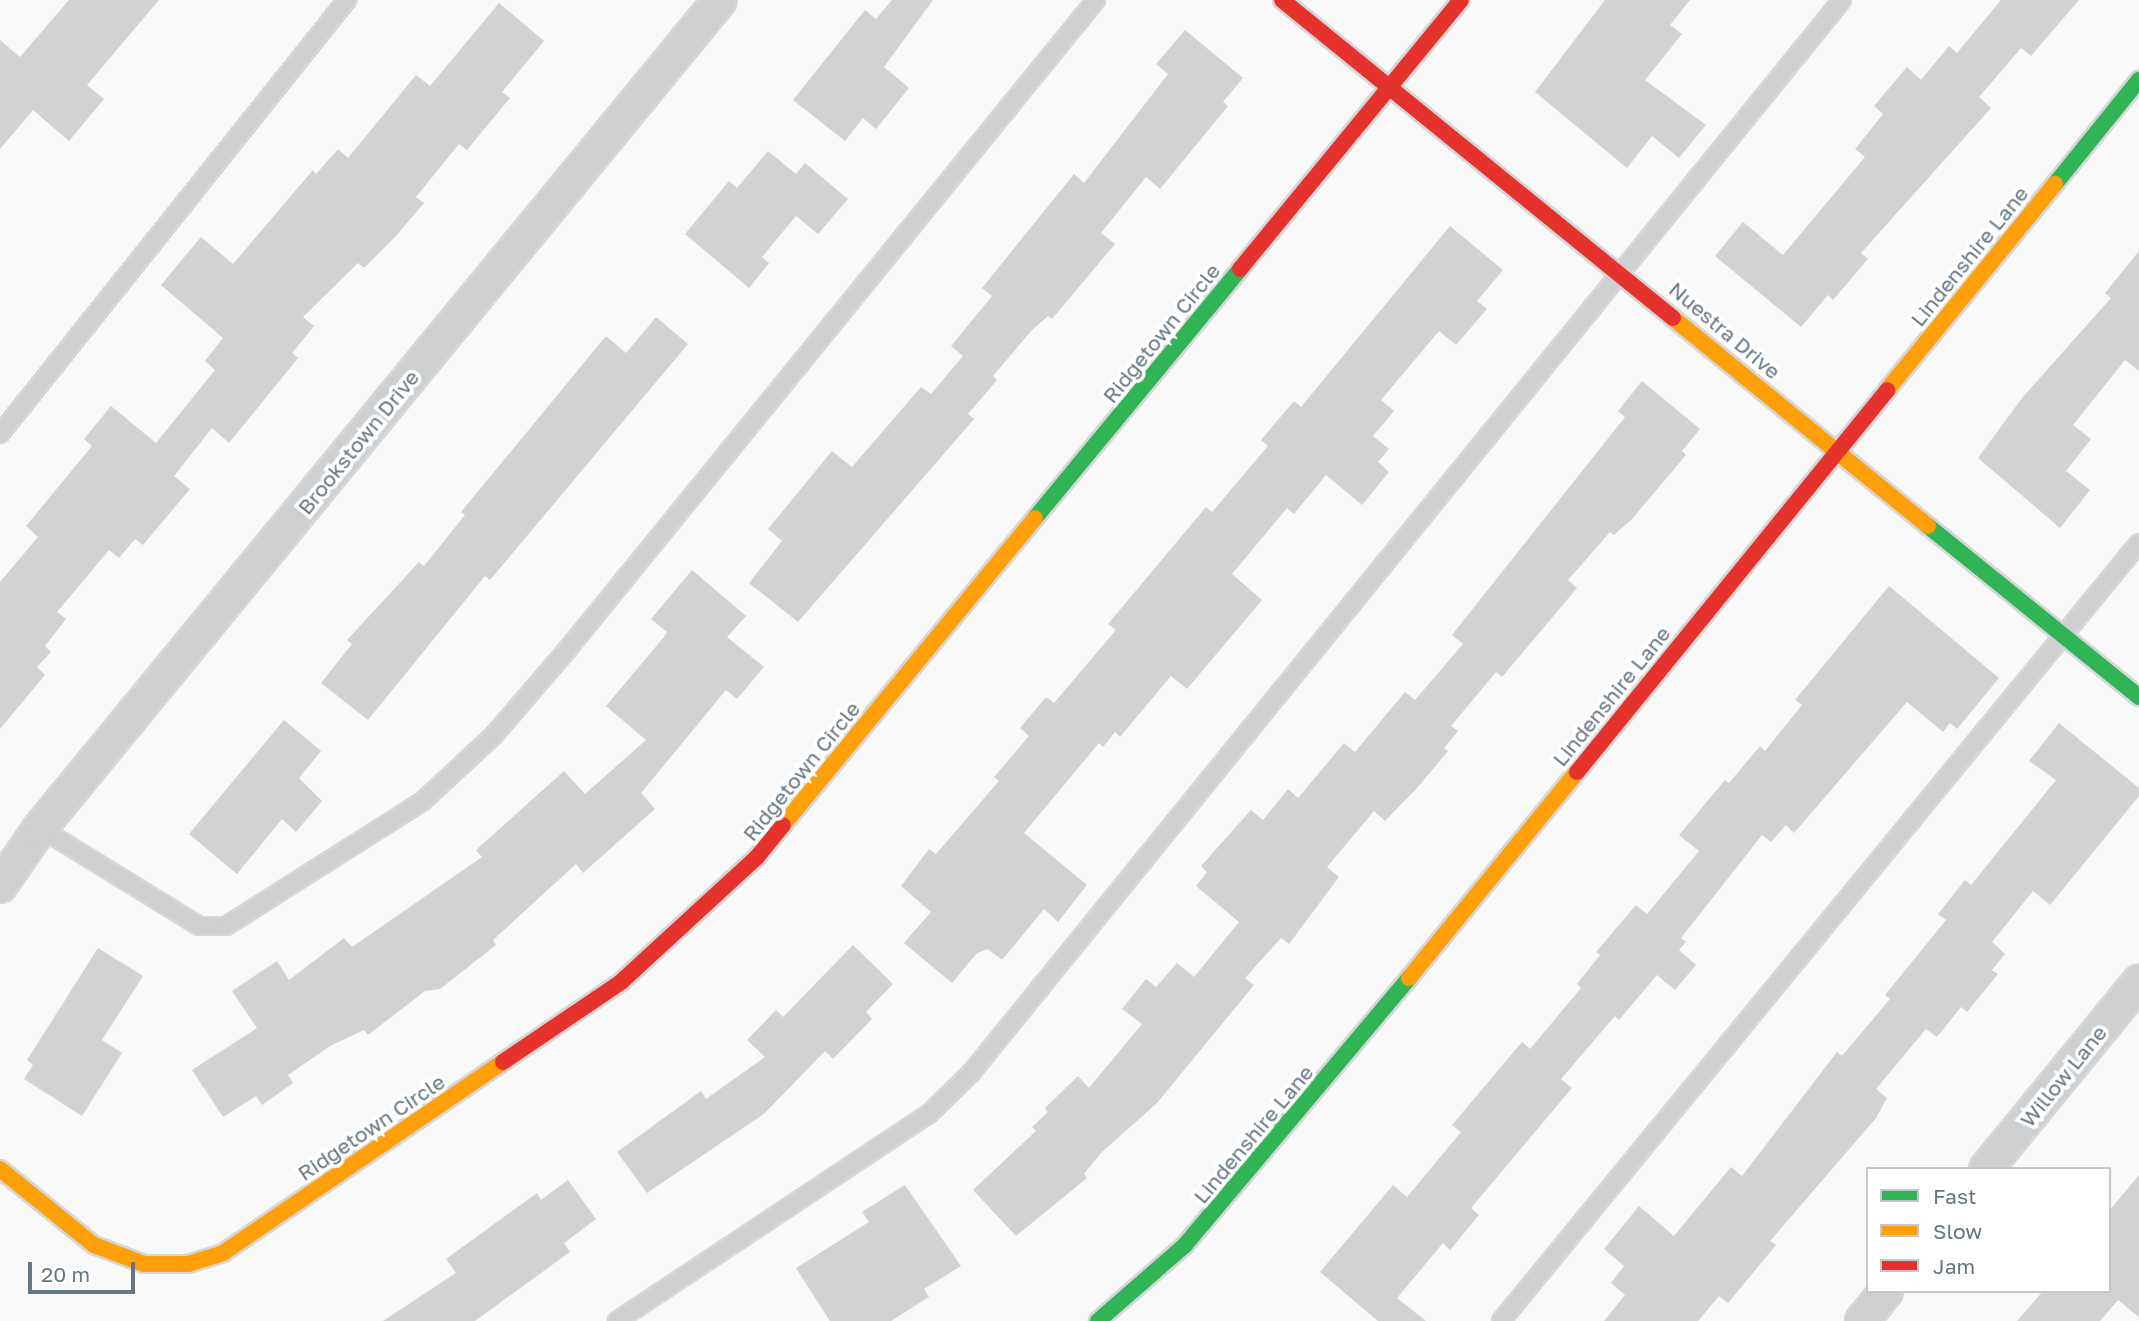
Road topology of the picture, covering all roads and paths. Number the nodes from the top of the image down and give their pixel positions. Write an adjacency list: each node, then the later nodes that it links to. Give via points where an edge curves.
1 (347, 0): 10 (lane)
2 (720, 0): 15 (street, Brookstown Drive)
3 (1096, 0): 15 (lane, via 567,650 494,735 423,801 226,926 199,926)
4 (1282, 0): 8 (street, Nuestra Drive)
5 (1461, 0): 8 (street, Ridgetown Circle)
6 (1842, 0): 9 (lane)
7 (2139, 80): 11 (street, Lindenshire Lane)
8 (1391, 86): 9 (street, Nuestra Drive); 19 (street, Ridgetown Circle, via 757,857 621,982 223,1253 188,1264 144,1264 94,1245)
9 (1623, 272): 11 (street, Nuestra Drive); 21 (lane, via 971,1073 929,1114)
10 (0, 434)
11 (1838, 451): 13 (street, Nuestra Drive); 22 (street, Lindenshire Lane, via 1276,1142 1185,1245)
12 (2139, 543): 13 (lane)
13 (2064, 634): 14 (street, Nuestra Drive); 23 (lane)
14 (2139, 696)
15 (40, 828): 16 (street, Brookstown Drive)
16 (0, 886)
17 (2139, 982): 18 (street, Willow Lane)
18 (1988, 1167)
19 (0, 1169)
20 (1884, 1293): 24 (street)
21 (617, 1321)
22 (1098, 1321)
23 (1501, 1321)
24 (1862, 1321)

